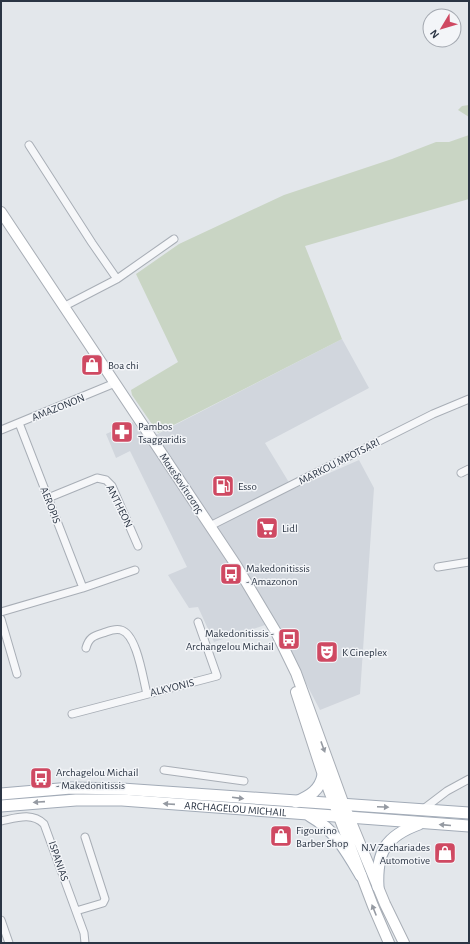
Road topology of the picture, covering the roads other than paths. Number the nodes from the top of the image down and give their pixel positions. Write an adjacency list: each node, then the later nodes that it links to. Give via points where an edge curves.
1 (29, 145): 4 (street)
2 (1, 212): 5 (main road, Μακεδονίτισσης)
3 (174, 239): 4 (street)
4 (117, 279): 5 (street)
5 (63, 307): 6 (main road, Μακεδονίτισσης)
6 (115, 383): 8 (street, AMAZONON); 13 (main road, Μακεδονίτισσης)
7 (469, 399): 13 (street, MARKOU MPOTSARI, via 433,414)
8 (19, 423): 9 (street, AMAZONON); 12 (street, AEROPIS)
9 (1, 430)
10 (469, 469): 11 (street)
11 (461, 473)
12 (48, 498): 14 (street, ANTHEON, via 97,478 106,480 112,486); 18 (street, AEROPIS)
13 (210, 526): 23 (main road, Μακεδονίτισσης, via 258,600)
14 (138, 546)
15 (469, 562): 16 (street)
16 (438, 567)
17 (134, 570): 18 (street)
18 (83, 588): 19 (street)
19 (1, 612)
20 (1, 619): 24 (street)
21 (198, 622): 25 (street, ALKYONIS, via 217,676)
22 (86, 648): 25 (street, via 88,640 92,637 116,629 127,632 133,641)
23 (288, 659): 28 (main road, Μακεδονίτισσης); 33 (main road, Μακεδονίτισσης, one-way to 33, via 300,683)
24 (17, 674)
25 (147, 694): 26 (street, ALKYONIS)
26 (72, 714)
27 (164, 770): 30 (street)
28 (323, 775): 32 (main road, via 316,791); 33 (main road, Μακεδονίτισσης)
29 (469, 779): 35 (street, via 447,791)
30 (244, 781)
31 (1, 794): 32 (main road, ARCHAGELOU MICHAIL, one-way to 32, via 71,788 122,789)
32 (296, 802): 33 (main road, ARCHAGELOU MICHAIL)
33 (340, 805): 35 (main road, ARCHAGELOU MICHAIL, one-way to 35); 38 (main road)
34 (1, 806): 37 (main road, ARCHAGELOU MICHAIL, one-way to 34, via 122,800 76,800)
35 (422, 810): 36 (main road, ARCHAGELOU MICHAIL)
36 (469, 813)
37 (306, 814): 38 (main road, ARCHAGELOU MICHAIL); 43 (main road, via 333,832)
38 (344, 816): 40 (main road, ARCHAGELOU MICHAIL); 43 (main road); 44 (main road)
39 (1, 821): 45 (street, ISPANIAS, via 30,817 44,824)
40 (422, 823): 41 (main road, ARCHAGELOU MICHAIL, one-way to 40); 44 (main road, via 401,831 385,848 377,871)
41 (469, 826)
42 (86, 837): 45 (street, via 105,899 102,903)
43 (361, 876): 49 (main road, one-way to 43)
44 (378, 887): 50 (main road)
45 (76, 911): 48 (street, ISPANIAS)
46 (1, 920): 47 (street)
47 (9, 943)
48 (85, 943)
49 (389, 943)
50 (404, 943)

